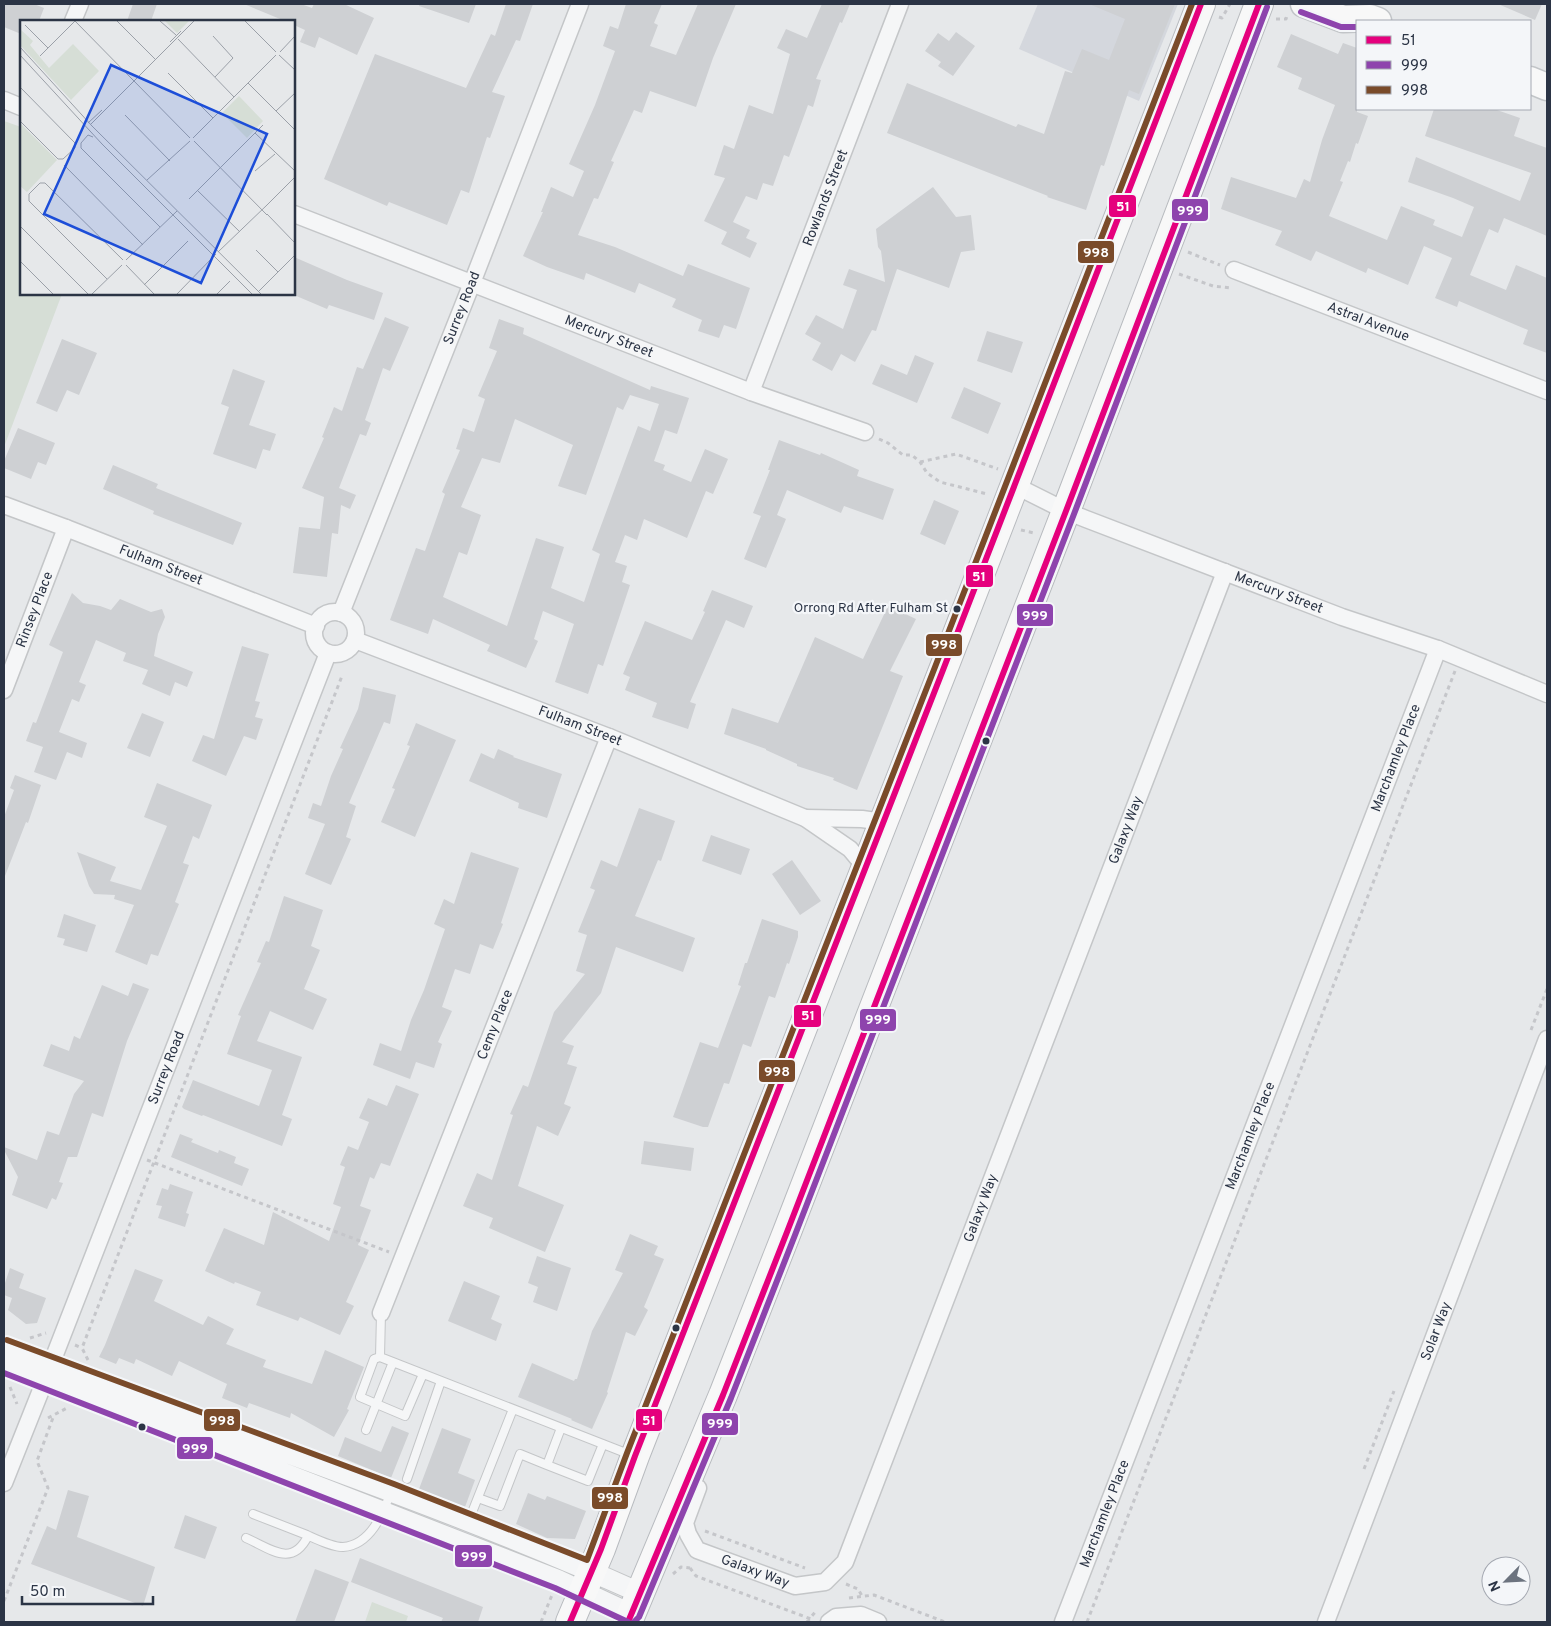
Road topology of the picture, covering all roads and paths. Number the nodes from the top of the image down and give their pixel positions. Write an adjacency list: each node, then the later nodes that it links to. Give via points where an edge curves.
1 (80, 4): 8 (street)
2 (580, 4): 16 (street, Surrey Road)
3 (900, 4): 18 (street, Rowlands Street)
4 (1201, 4): 21 (highway)
5 (1259, 4): 24 (highway)
6 (1304, 4): 7 (main road, via 1343,19)
7 (1368, 14)
8 (73, 20)
9 (1531, 80): 10 (main road)
10 (1547, 87)
11 (4, 100): 12 (street)
12 (20, 107)
13 (295, 214): 16 (street, Mercury Street)
14 (1188, 252): 15 (path)
15 (1234, 270): 17 (street, Astral Avenue)
16 (472, 284): 18 (street, Mercury Street); 27 (street, Surrey Road)
17 (1547, 391)
18 (752, 392): 19 (street, Mercury Street)
19 (865, 432): 20 (path)
20 (920, 462): 21 (path, via 927,473 940,482); 21 (path, via 956,454)
21 (1002, 484): 23 (highway); 24 (street, Mercury Street)
22 (4, 505): 25 (street, Fulham Street)
23 (1000, 522): 24 (path, via 1029,532); 38 (highway)
24 (1061, 523): 26 (street, Mercury Street); 56 (highway)
25 (66, 528): 28 (street, Fulham Street); 34 (street, Rinsey Place)
26 (1225, 572): 30 (street, Mercury Street, via 1342,617); 73 (street, Galaxy Way, via 845,1562)
27 (341, 613): 28 (street, via 326,614); 29 (street, via 355,626)
28 (316, 626): 31 (street, via 316,642)
29 (355, 640): 31 (street, via 348,650); 36 (street, Fulham Street)
30 (1438, 649): 32 (street, Mercury Street); 84 (street, Marchamley Place)
31 (328, 653): 41 (street, Surrey Road)
32 (1460, 658): 35 (street, Mercury Street); 85 (path)
33 (342, 676): 42 (path)
34 (4, 690)
35 (1547, 694)
36 (609, 737): 37 (street, Fulham Street); 43 (street, Cemy Place)
37 (805, 818): 38 (street, Fulham Street); 39 (street, Fulham Street, via 850,849)
38 (883, 822): 39 (highway)
39 (865, 867): 60 (highway)
40 (1547, 1038): 86 (street, Solar Way)
41 (132, 1155): 42 (path); 49 (street, Surrey Road)
42 (153, 1163): 43 (path); 52 (path, via 82,1348 90,1363)
43 (403, 1257): 44 (street, Cemy Place)
44 (381, 1313): 46 (lane)
45 (4, 1348): 49 (street)
46 (380, 1357): 47 (lane); 54 (lane, via 374,1359 360,1397)
47 (393, 1362): 50 (lane); 54 (lane)
48 (6, 1373): 49 (street); 53 (path)
49 (48, 1373): 52 (street); 63 (street, Surrey Road)
50 (423, 1374): 51 (lane); 54 (lane, via 405,1416)
51 (441, 1381): 55 (lane); 62 (lane)
52 (81, 1386): 64 (street); 66 (street); 76 (path, via 72,1406 54,1414 37,1462 48,1488)
53 (14, 1397)
54 (377, 1403): 58 (lane)
55 (513, 1409): 57 (lane); 65 (lane)
56 (713, 1418): 73 (street, Galaxy Way, via 711,1455 685,1523 696,1550 795,1586 825,1582); 77 (highway)
57 (561, 1428): 59 (lane); 61 (lane)
58 (366, 1430)
59 (603, 1444): 60 (lane); 61 (lane, via 588,1481)
60 (635, 1456): 74 (highway)
61 (547, 1464): 65 (lane, via 520,1454 500,1506)
62 (407, 1479)
63 (4, 1483)
64 (390, 1492): 66 (lane); 68 (street)
65 (478, 1498): 68 (lane)
66 (384, 1511): 70 (lane, via 368,1535 357,1544 342,1547); 74 (street)
67 (253, 1514): 70 (lane)
68 (468, 1522): 74 (street, via 566,1560)
69 (705, 1531): 73 (path)
70 (308, 1536): 71 (lane, via 295,1552 284,1555)
71 (246, 1538)
72 (690, 1568): 78 (path, via 696,1576)
73 (830, 1578): 83 (path, via 858,1589 862,1596 874,1596)
74 (587, 1581): 77 (street); 81 (highway)
75 (550, 1599): 80 (path)
76 (4, 1601)
77 (633, 1610)
78 (808, 1620): 79 (path)
79 (821, 1621): 82 (street, via 836,1616 861,1615)
80 (541, 1622)
81 (570, 1622)
82 (878, 1622)
83 (945, 1622)
84 (1063, 1622)
85 (1087, 1622)
86 (1326, 1622)

